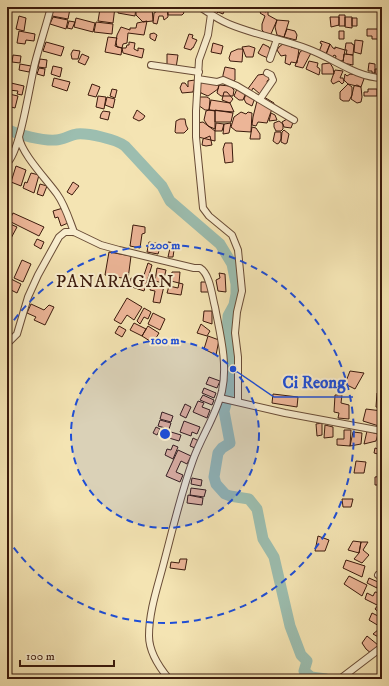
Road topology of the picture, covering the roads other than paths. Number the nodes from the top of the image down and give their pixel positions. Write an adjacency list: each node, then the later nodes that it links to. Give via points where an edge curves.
1 (51, 7): 14 (street, via 34,64)
2 (58, 7): 3 (street)
3 (76, 7)
4 (200, 7): 5 (street)
5 (211, 14): 6 (street, via 228,24); 10 (street, via 208,35 199,60)
6 (277, 39): 7 (street); 11 (street, via 315,52 353,71)
7 (270, 58)
8 (151, 65): 10 (street)
9 (267, 73): 12 (street, via 273,80)
10 (198, 76): 12 (street, via 217,82 223,80); 19 (street, via 196,132 202,204 206,212 232,236 238,250 242,291 235,333 238,356)
11 (382, 78)
12 (260, 99): 13 (street)
13 (294, 120)
14 (19, 136): 15 (street, via 13,156); 16 (street, via 23,149 58,196)
15 (7, 163)
16 (74, 232): 17 (street, via 65,232 59,237 28,297 17,334); 18 (street, via 119,250 200,268 205,272 222,342)
17 (7, 344)
18 (222, 399): 19 (street); 22 (street, via 193,460 152,604 149,637 154,657)
19 (236, 402): 20 (street)
20 (382, 431)
21 (382, 647): 23 (street)
22 (169, 679)
23 (340, 679)

